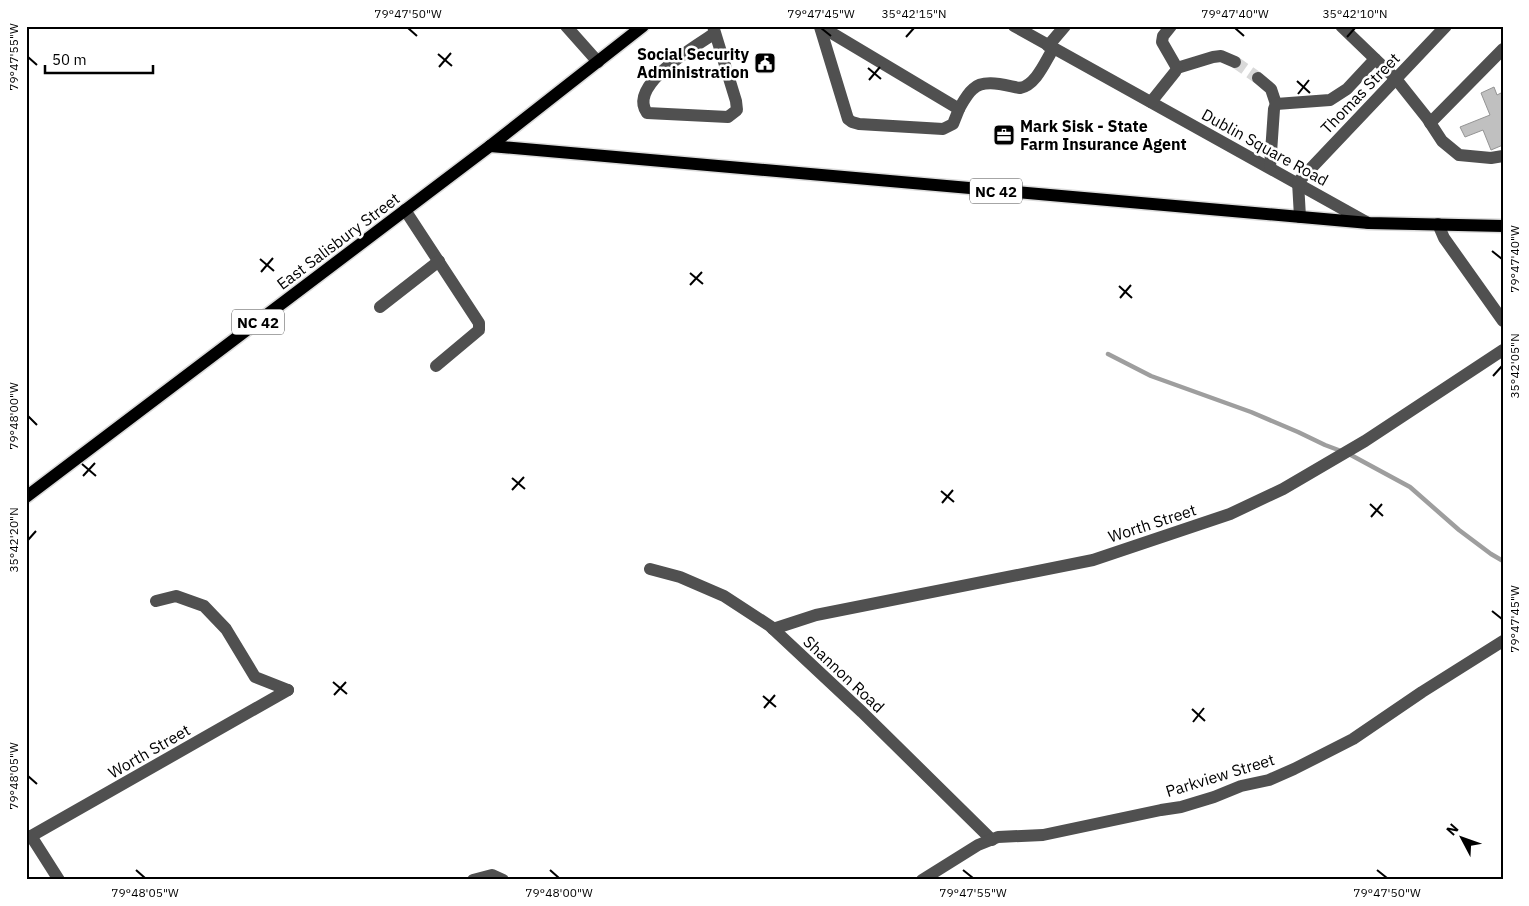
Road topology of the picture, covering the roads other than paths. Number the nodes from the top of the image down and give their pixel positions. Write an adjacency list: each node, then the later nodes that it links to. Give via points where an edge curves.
1 (566, 26): 13 (street)
2 (643, 26): 13 (main road, East Salisbury Street)
3 (820, 26): 20 (street); 20 (street, via 848,119 852,122 943,129 953,124)
4 (1014, 26): 10 (street, Dublin Square Road)
5 (1065, 26): 10 (street)
6 (1171, 26): 15 (street, via 1162,42)
7 (1341, 26): 12 (street)
8 (1446, 26): 17 (street, Thomas Street)
9 (714, 29): 9 (street, via 737,110 728,117 647,113 643,100 646,89 658,74)
10 (1051, 47): 18 (street, Dublin Square Road); 20 (street, via 1026,87 978,85)
11 (1503, 49): 21 (street)
12 (1375, 59): 17 (street); 19 (street, via 1347,89 1330,100)
13 (598, 62): 22 (main road, East Salisbury Street)
14 (1235, 62): 15 (street, via 1221,56)
15 (1177, 68): 18 (street)
16 (1258, 78): 19 (street, via 1271,89)
17 (1396, 79): 21 (street); 25 (street, Thomas Street)
18 (1151, 102): 24 (street, Dublin Square Road)
19 (1276, 104): 24 (street)
20 (959, 109)
21 (1430, 123): 23 (street, via 1442,141 1459,155)
22 (490, 146): 26 (main road, East Salisbury Street / NC 42); 27 (main road, NC 42)
23 (1503, 156)
24 (1270, 167): 25 (street, Dublin Square Road)
25 (1298, 182): 27 (street); 28 (street, Dublin Square Road)
26 (405, 210): 31 (street); 36 (main road, East Salisbury Street / NC 42)
27 (1300, 217): 28 (main road, NC 42)
28 (1368, 223): 29 (main road, NC 42)
29 (1438, 224): 30 (main road, NC 42); 33 (street, via 1444,238)
30 (1503, 226)
31 (439, 262): 32 (street); 35 (street, via 479,323 478,330)
32 (380, 307)
33 (1503, 321)
34 (1503, 350): 39 (street, Worth Street, via 1365,441 1283,489 1230,514 1093,560 816,615)
35 (436, 366)
36 (26, 497)
37 (650, 568): 39 (street, Shannon Road, via 724,596)
38 (156, 601): 41 (street, Worth Street, via 176,596 204,606 226,629 255,677 288,690)
39 (773, 629): 42 (street, Shannon Road)
40 (1503, 640): 42 (street, Parkview Street, via 1353,739 1269,780 1181,807 1043,835)
41 (29, 838): 44 (street)
42 (992, 840): 46 (street, Parkview Street, via 978,845)
43 (500, 878): 45 (street, via 492,875)
44 (58, 880)
45 (473, 880)
46 (922, 880)

